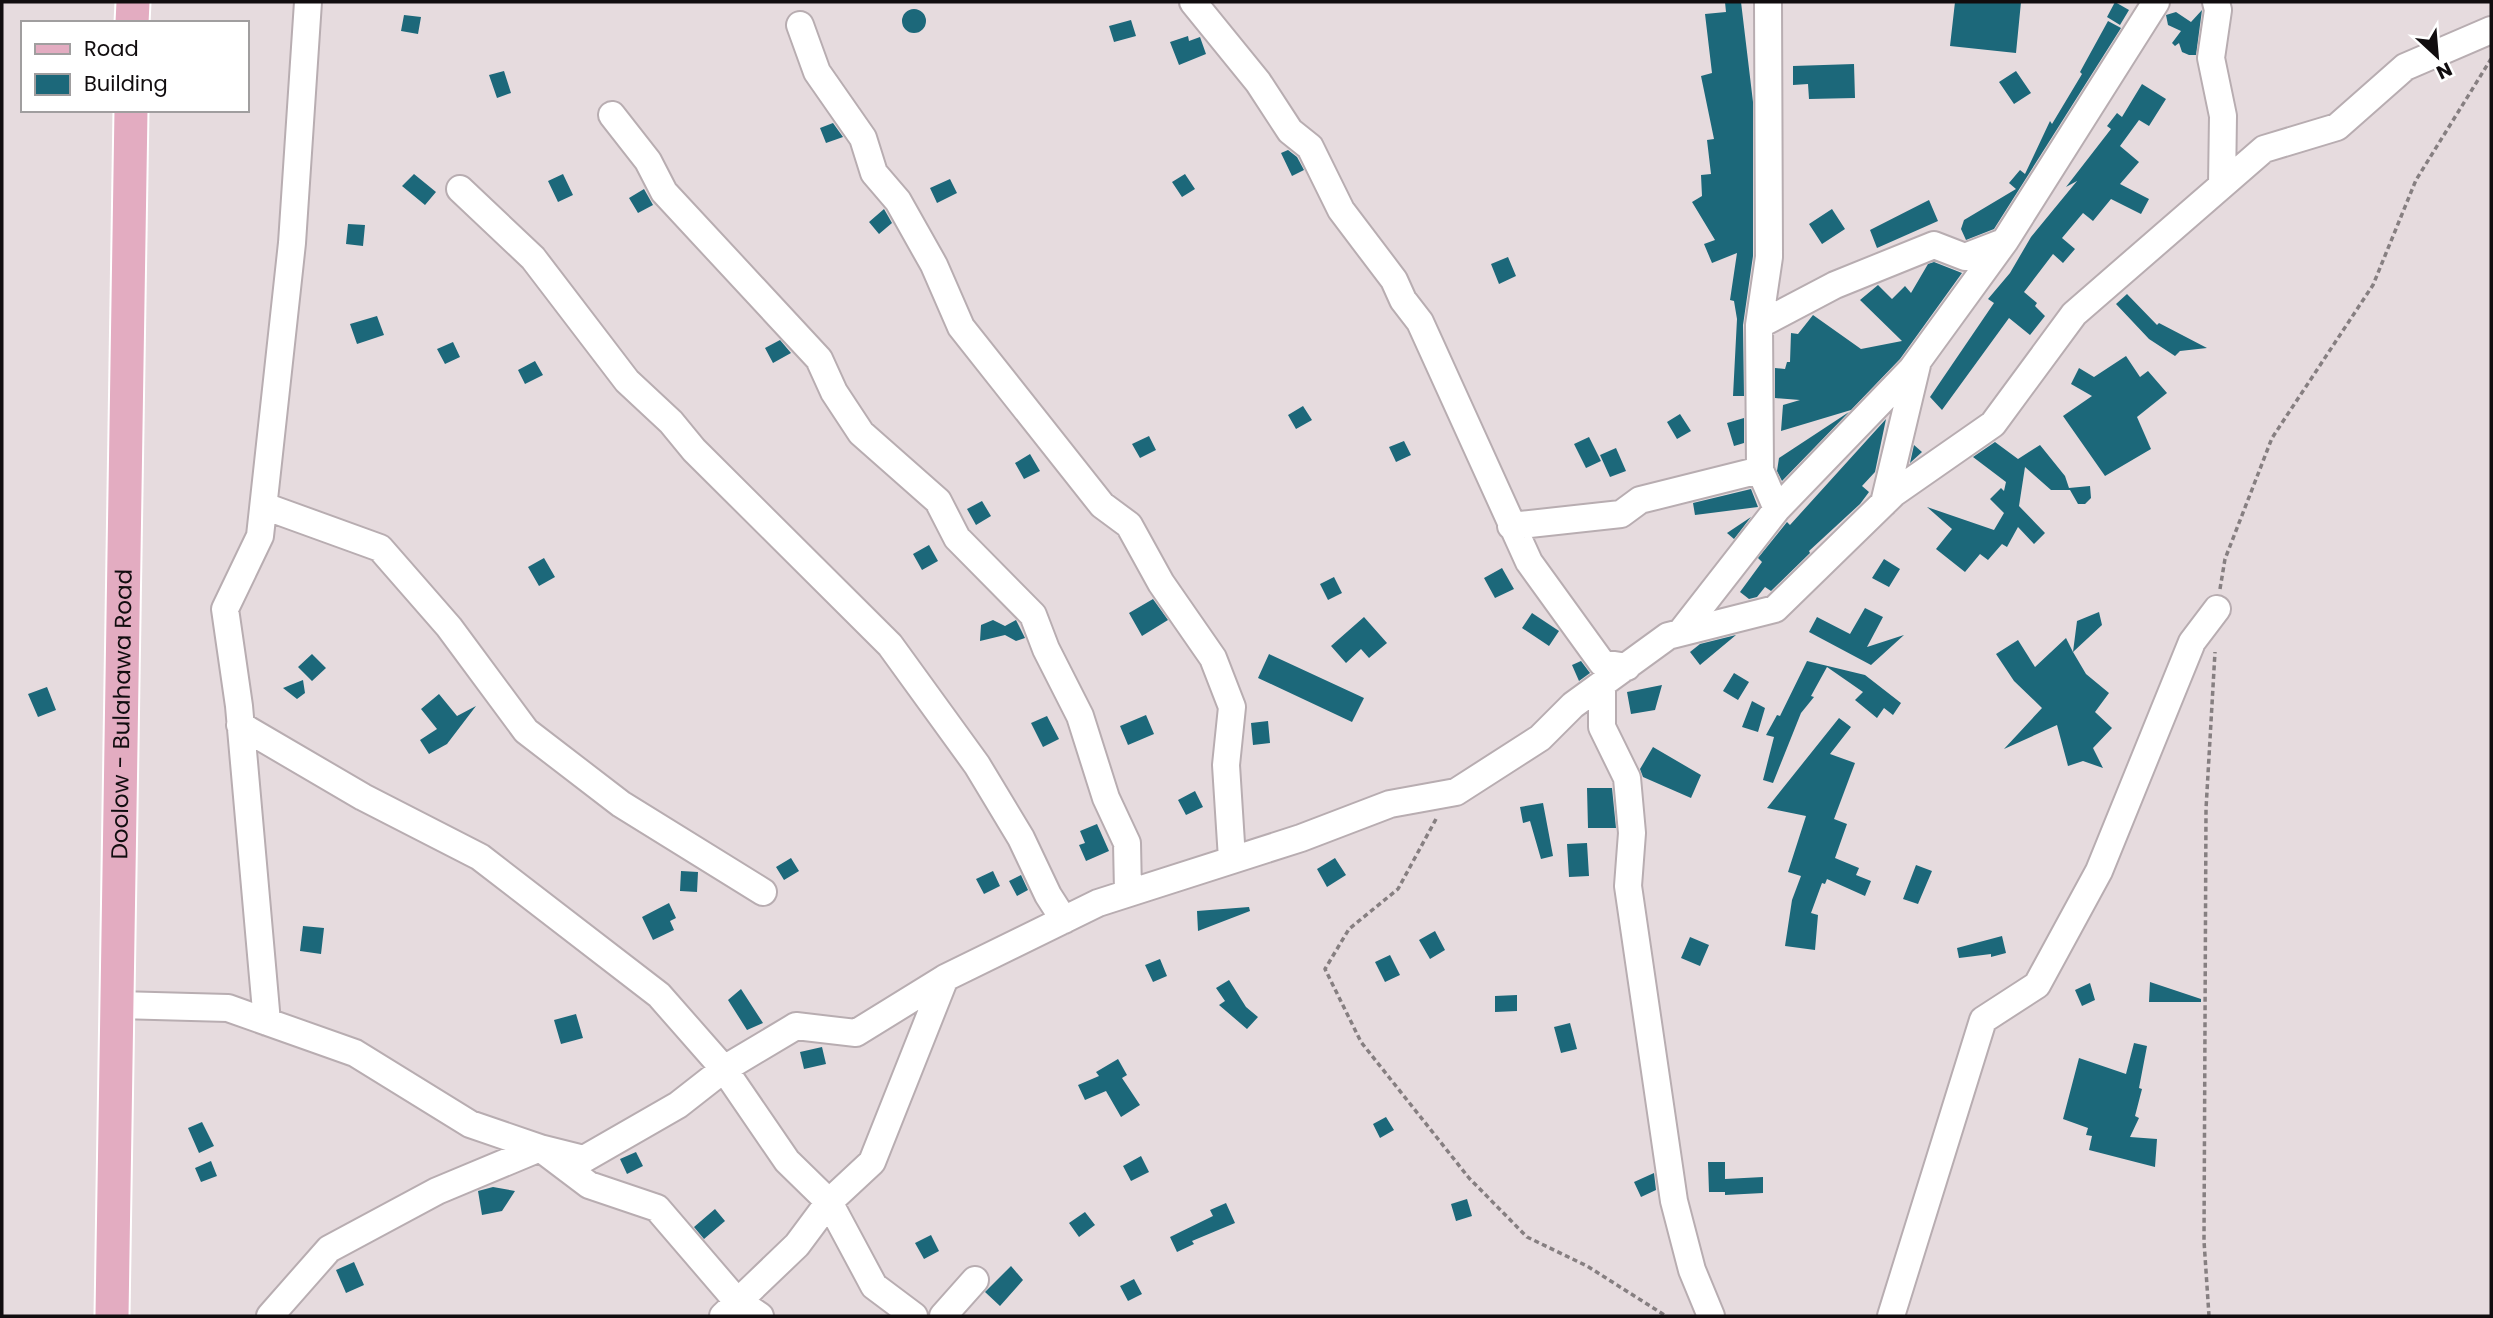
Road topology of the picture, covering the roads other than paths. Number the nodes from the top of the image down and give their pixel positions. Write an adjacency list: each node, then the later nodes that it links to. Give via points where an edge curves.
1 (133, 2): 7 (main road)
2 (307, 2): 19 (street, via 292,243)
3 (1193, 2): 21 (street, via 1258,82 1290,131 1310,147 1341,210 1420,322)
4 (1768, 2): 15 (street, via 1769,257)
5 (2156, 2): 14 (street)
6 (2216, 2): 12 (street, via 2211,58 2223,116)
7 (132, 21)
8 (800, 24): 27 (street, via 817,72 863,138 874,173 898,201 934,265 961,327 1102,505 1129,525 1161,583 1213,657 1232,707 1226,765)
9 (2491, 30): 12 (street, via 2405,67 2337,127 2264,149)
10 (131, 112): 32 (main road, Doolow - Bulahawa Road)
11 (612, 115): 29 (street, via 648,161 664,192 819,359 861,433 938,501 957,538 1033,615 1080,716 1106,799 1127,843)
12 (2222, 185): 18 (street, via 2074,314 1993,424)
13 (460, 189): 30 (street, via 533,258 627,381 891,645 977,765)
14 (2006, 241): 15 (street, via 1965,257 1934,244 1835,285); 16 (street)
15 (1759, 325): 17 (street)
16 (1918, 361): 18 (street); 20 (street)
17 (1760, 470): 20 (street); 21 (street, via 1640,500 1621,514)
18 (1884, 503): 23 (street, via 1775,609)
19 (264, 506): 26 (street, via 260,536 225,609); 28 (street, via 380,548 449,627 526,731 621,804)
20 (1777, 509): 23 (street)
21 (1511, 526): 24 (street, via 1529,562 1602,663)
22 (2217, 609): 45 (street, via 2192,642 2099,871 2037,985 1983,1020)
23 (1681, 632): 24 (street, via 1668,636)
24 (1627, 667): 25 (street)
25 (1602, 685): 27 (street, via 1573,705 1540,738 1456,792 1390,804); 44 (street, via 1602,727 1628,778 1632,833 1628,887 1674,1201)
26 (240, 724): 33 (street); 34 (street, via 363,797 480,857 659,995)
27 (1232, 859): 29 (street)
28 (763, 892)
29 (1128, 892): 30 (street)
30 (1064, 919): 31 (street)
31 (945, 978): 34 (street, via 856,1033 796,1026); 36 (street, via 872,1162)
32 (118, 1004): 33 (street, via 228,1008); 39 (main road, Doolow - Bulahawa Road)
33 (267, 1022): 35 (street, via 355,1053 470,1124)
34 (724, 1069): 35 (street, via 678,1105 584,1159); 36 (street, via 787,1161)
35 (540, 1148): 38 (street, via 589,1185 657,1208); 40 (street, via 437,1191 329,1250)
36 (829, 1202): 38 (street, via 797,1245); 42 (street, via 874,1286)
37 (975, 1280): 43 (street)
38 (730, 1308): 41 (street)
39 (112, 1316)
40 (270, 1316)
41 (760, 1316)
42 (914, 1316)
43 (943, 1316)
44 (1710, 1316)
45 (1891, 1316)

